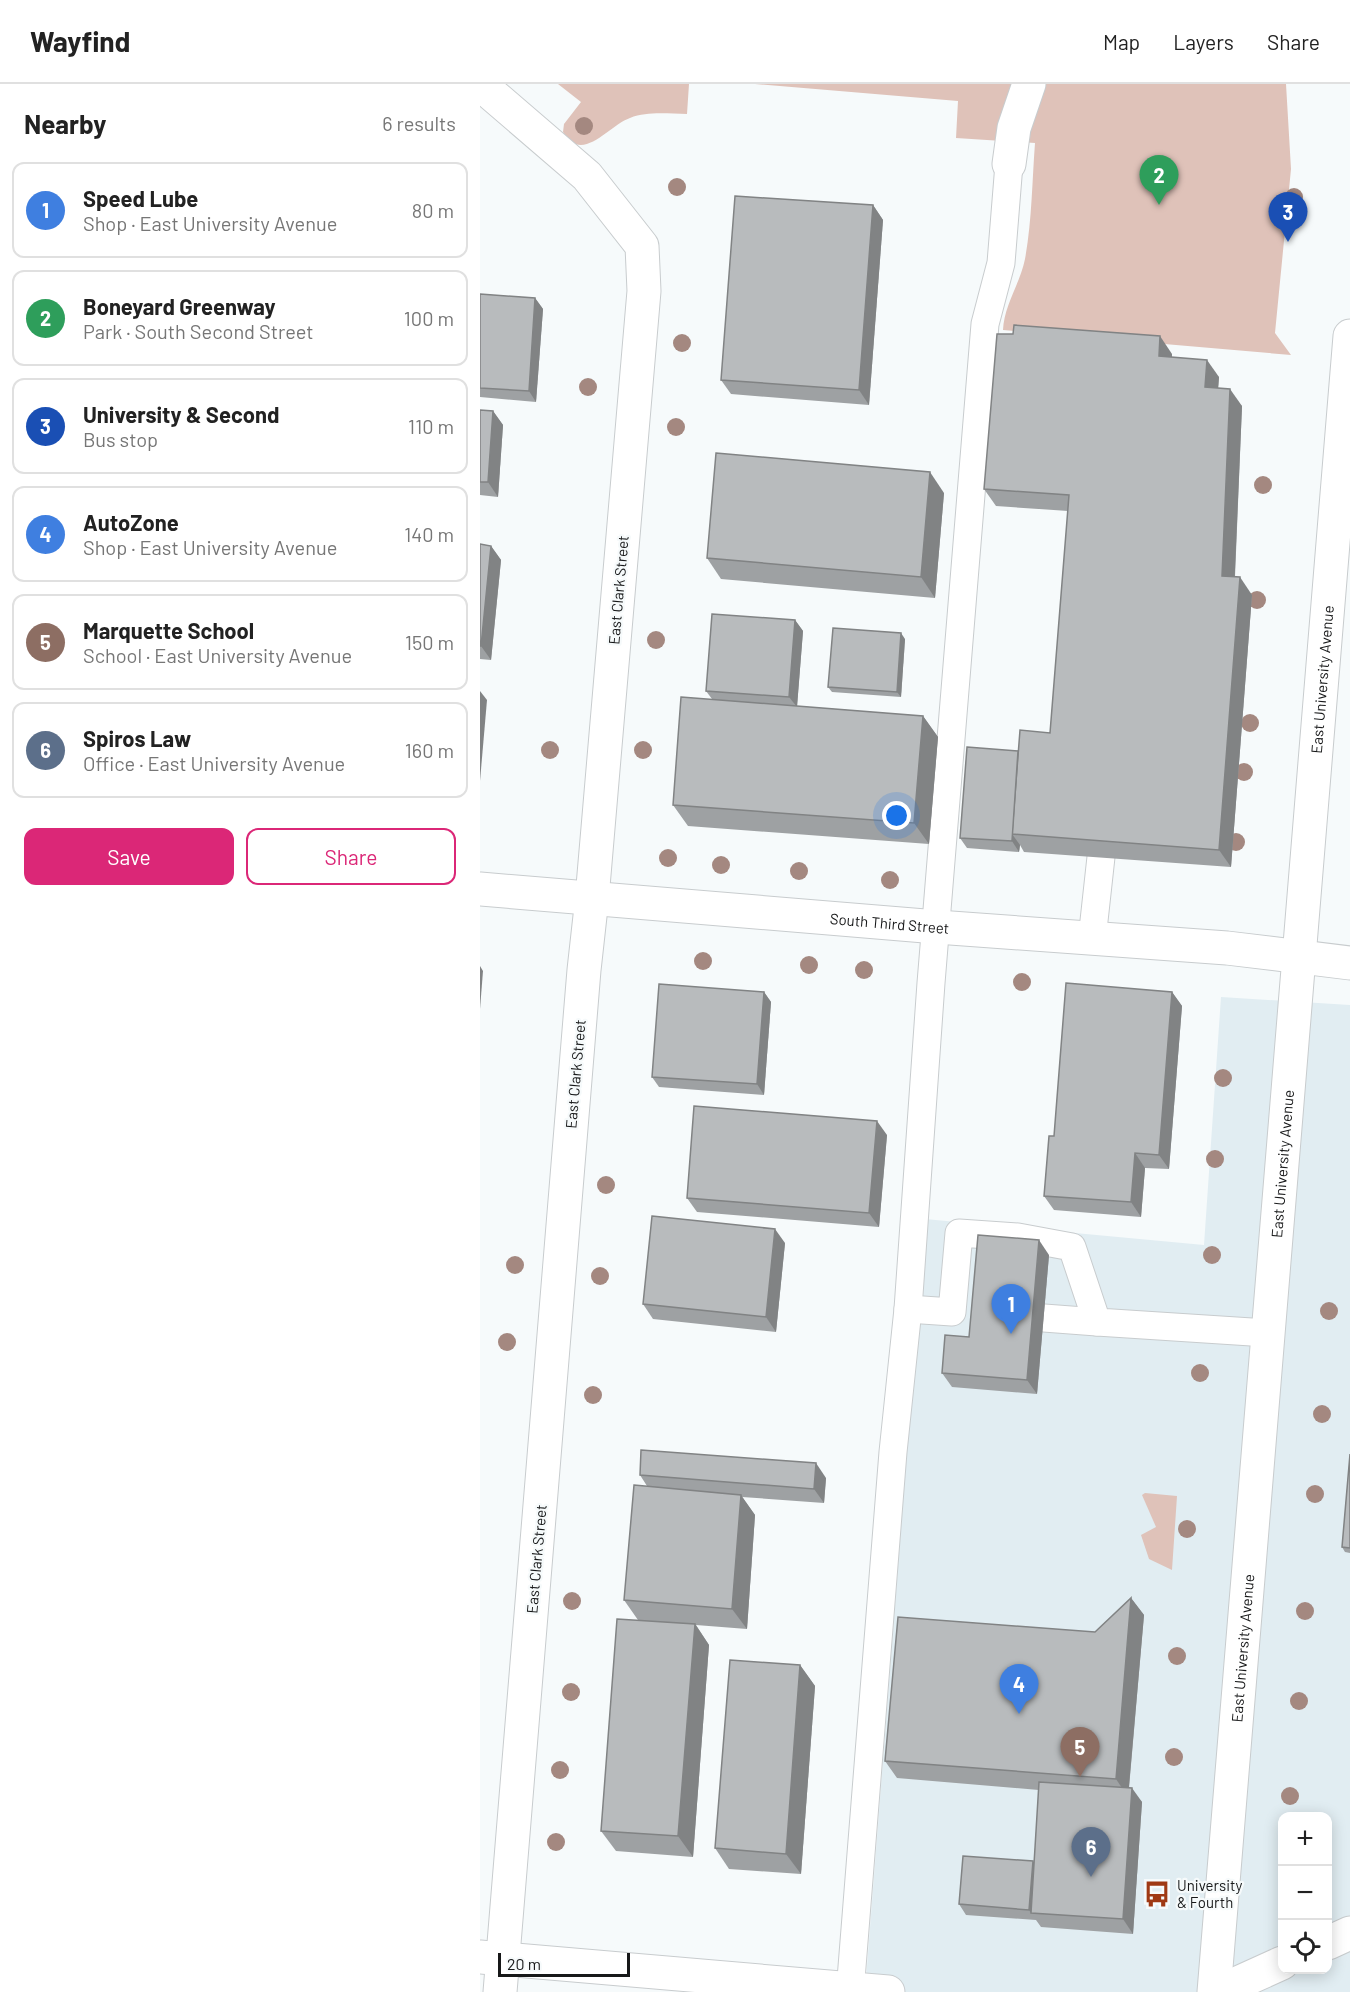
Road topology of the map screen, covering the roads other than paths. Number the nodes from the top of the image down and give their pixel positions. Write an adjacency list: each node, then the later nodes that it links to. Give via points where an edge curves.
1 (480, 84): 7 (street, East Clark Street, via 587,176 642,246 644,291)
2 (1029, 84): 3 (street, via 1014,128)
3 (1009, 164): 8 (lane, via 1001,263 986,324)
4 (1350, 336): 10 (street, East University Avenue)
5 (1101, 857): 9 (lane)
6 (480, 889): 7 (street, South Third Street)
7 (592, 898): 8 (street, South Third Street); 18 (street, East Clark Street)
8 (937, 927): 9 (street, South Third Street); 12 (lane)
9 (1092, 939): 10 (street, South Third Street, via 1227,948)
10 (1299, 958): 11 (street, South Third Street); 15 (street, East University Avenue)
11 (1350, 963)
12 (908, 1309): 14 (lane, via 962,1312 959,1233 1018,1237 1072,1247); 20 (lane)
13 (1044, 1318): 14 (lane)
14 (1097, 1322): 15 (lane)
15 (1267, 1334): 23 (street, East University Avenue)
16 (1350, 1933): 17 (street)
17 (1332, 1941)
18 (492, 1958): 20 (street); 21 (street, East Clark Street)
19 (1278, 1966): 23 (street)
20 (850, 1990): 22 (street)
21 (500, 1992)
22 (888, 1992)
23 (1216, 1992)

